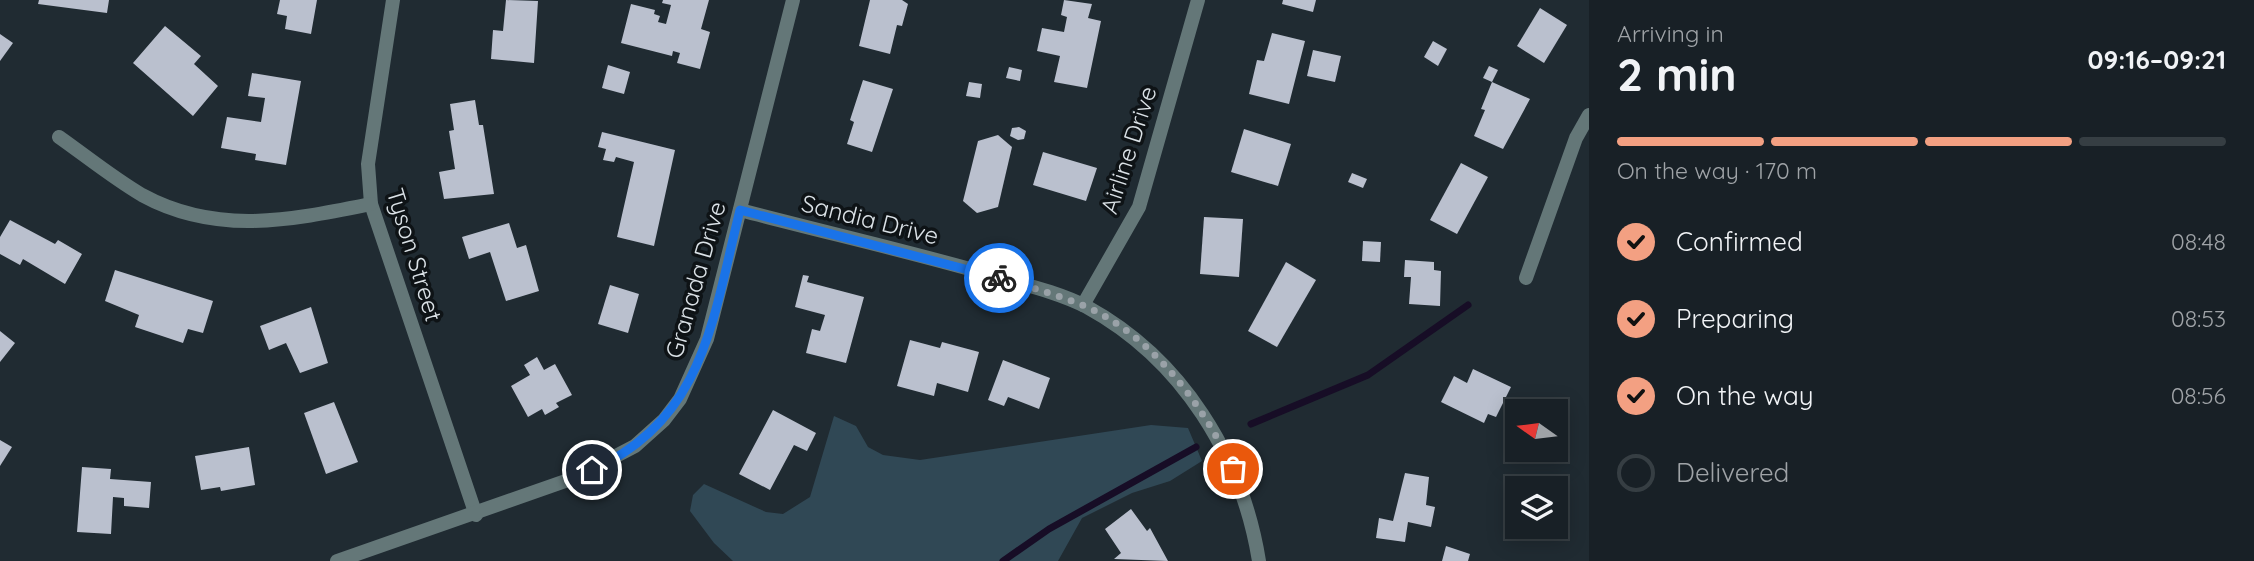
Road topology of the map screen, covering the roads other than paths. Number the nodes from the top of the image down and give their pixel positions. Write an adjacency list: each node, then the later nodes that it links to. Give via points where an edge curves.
1 (393, 0): 6 (street, Tyson Street, via 368,164)
2 (793, 0): 7 (street, Granada Drive)
3 (1198, 0): 9 (street, Airline Drive, via 1139,206)
4 (1589, 115): 8 (street, via 1576,138)
5 (59, 137): 6 (street, via 142,194 183,213 260,223)
6 (371, 204): 10 (street, Tyson Street)
7 (740, 210): 9 (street, Sandia Drive, via 952,264); 10 (street, Granada Drive, via 707,339 693,375 664,420 651,435 611,461)
8 (1526, 278)
9 (1083, 305): 12 (street, Sandia Drive, via 1143,347 1200,410 1240,483)
10 (476, 515): 11 (street, Granada Drive)
11 (337, 561)
12 (1259, 561)

